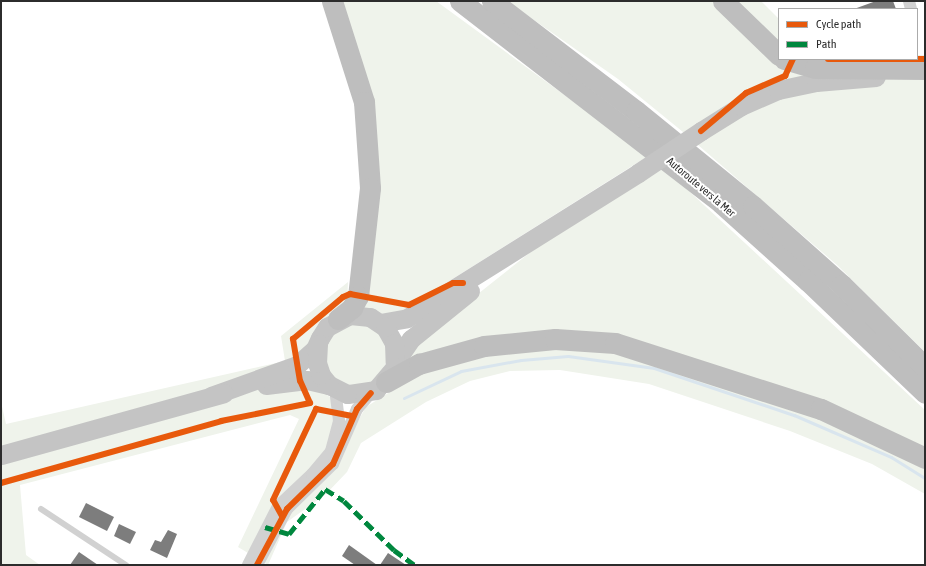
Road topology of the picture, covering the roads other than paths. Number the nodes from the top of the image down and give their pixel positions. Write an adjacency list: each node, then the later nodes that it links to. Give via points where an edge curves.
1 (332, 1): 9 (highway, via 364,102 370,188 358,296 352,308)
2 (460, 1): 16 (highway, Autoroute vers la Mer, via 721,203 814,286)
3 (492, 1): 13 (highway, via 636,111 747,201 842,285)
4 (723, 1): 5 (highway)
5 (778, 54)
6 (787, 60): 7 (highway, via 815,68)
7 (923, 74): 8 (main road, bridge, via 816,82 778,90 741,106)
8 (531, 243): 10 (main road, via 407,318); 12 (main road, via 412,338)
9 (338, 319): 10 (main road, via 357,315); 11 (main road, via 323,332)
10 (380, 323): 12 (main road, via 394,342)
11 (318, 344): 14 (main road, via 317,363); 17 (main road, via 297,365)
12 (396, 361): 15 (main road)
13 (925, 367)
14 (332, 387): 15 (main road, via 353,395); 17 (main road, via 307,380 278,382); 22 (street, via 339,421 330,451 312,474 278,506)
15 (378, 387): 19 (highway, via 419,364 484,346 555,339 615,343 821,409); 23 (street, via 357,409 333,464 287,510)
16 (925, 393)
17 (211, 396): 18 (main road)
18 (1, 455)
19 (925, 458)
20 (41, 509): 21 (lane)
21 (126, 565)
22 (248, 565)
23 (257, 565)

